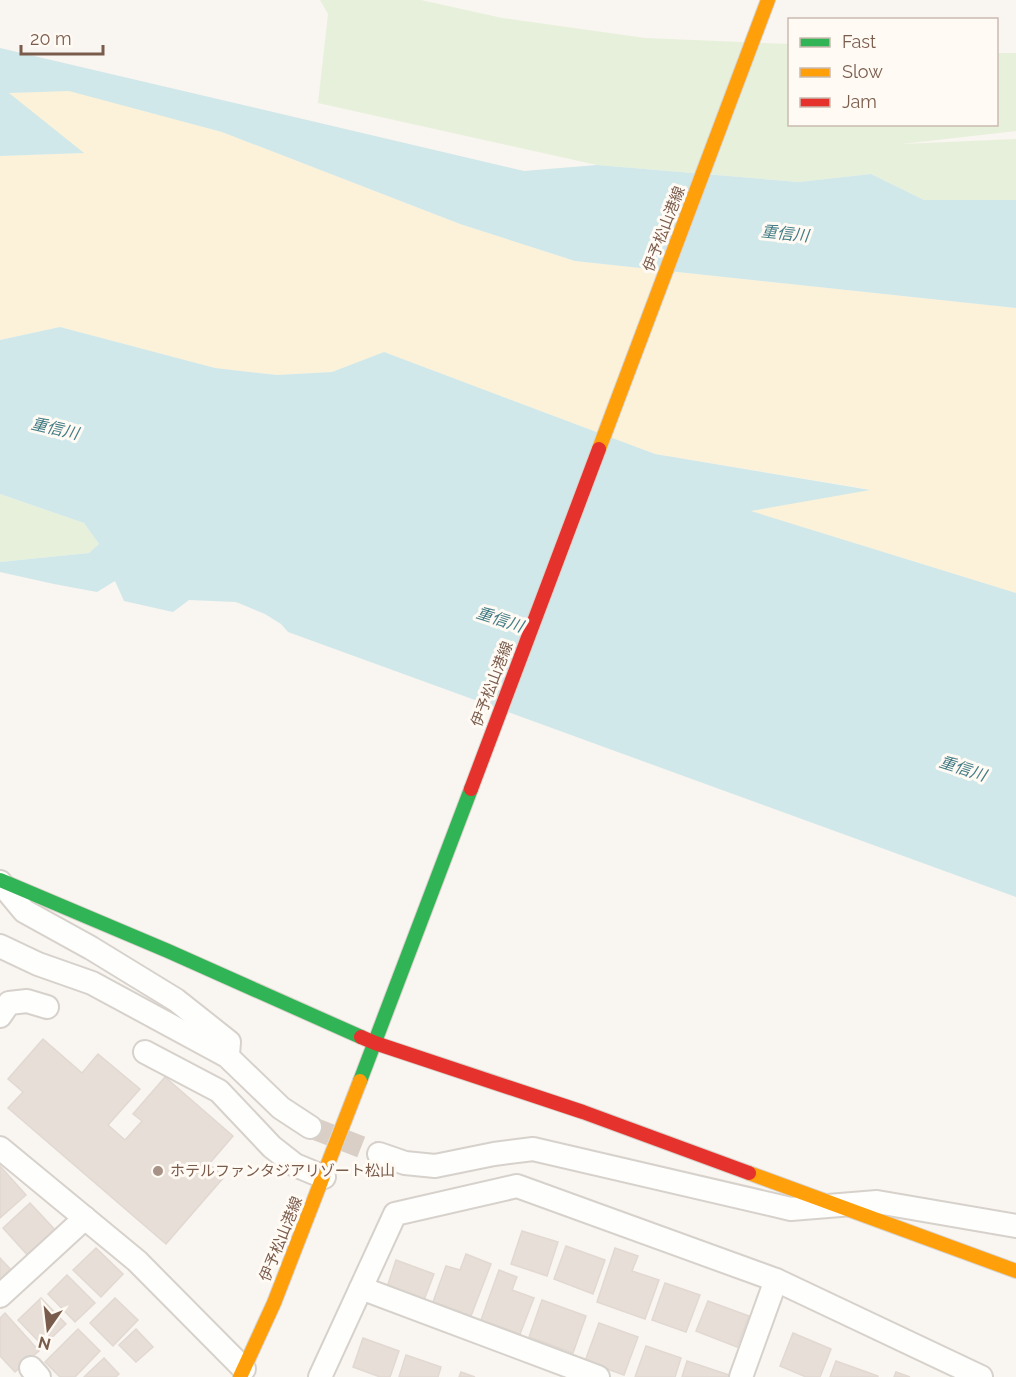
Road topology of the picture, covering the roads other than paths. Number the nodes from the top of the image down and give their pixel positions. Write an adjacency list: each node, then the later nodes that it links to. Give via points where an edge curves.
1 (768, 0): 6 (main road, 伊予松山港線)
2 (0, 881): 6 (main road); 8 (street, via 24,911 176,1000 229,1042)
3 (0, 946): 8 (street, via 92,984)
4 (47, 1007): 5 (street, via 27,1001 9,1003)
5 (0, 1016)
6 (375, 1043): 12 (main road, 伊予松山港線); 13 (main road, via 583,1112)
7 (145, 1052): 12 (street, via 219,1091 295,1166)
8 (227, 1056): 9 (street, via 280,1108)
9 (310, 1127)
10 (0, 1148): 14 (street)
11 (380, 1154): 13 (street, via 405,1163 435,1166 533,1149 791,1209)
12 (324, 1177): 20 (main road, 伊予松山港線)
13 (838, 1205): 15 (street, via 877,1202); 16 (main road)
14 (85, 1218): 19 (street); 20 (street, via 137,1261)
15 (1016, 1226)
16 (1016, 1271)
17 (776, 1280): 18 (street, via 517,1186 395,1214); 23 (street); 24 (street)
18 (361, 1288): 21 (street); 22 (street)
19 (0, 1296)
20 (242, 1373)
21 (320, 1377)
22 (598, 1377)
23 (741, 1377)
24 (981, 1377)

